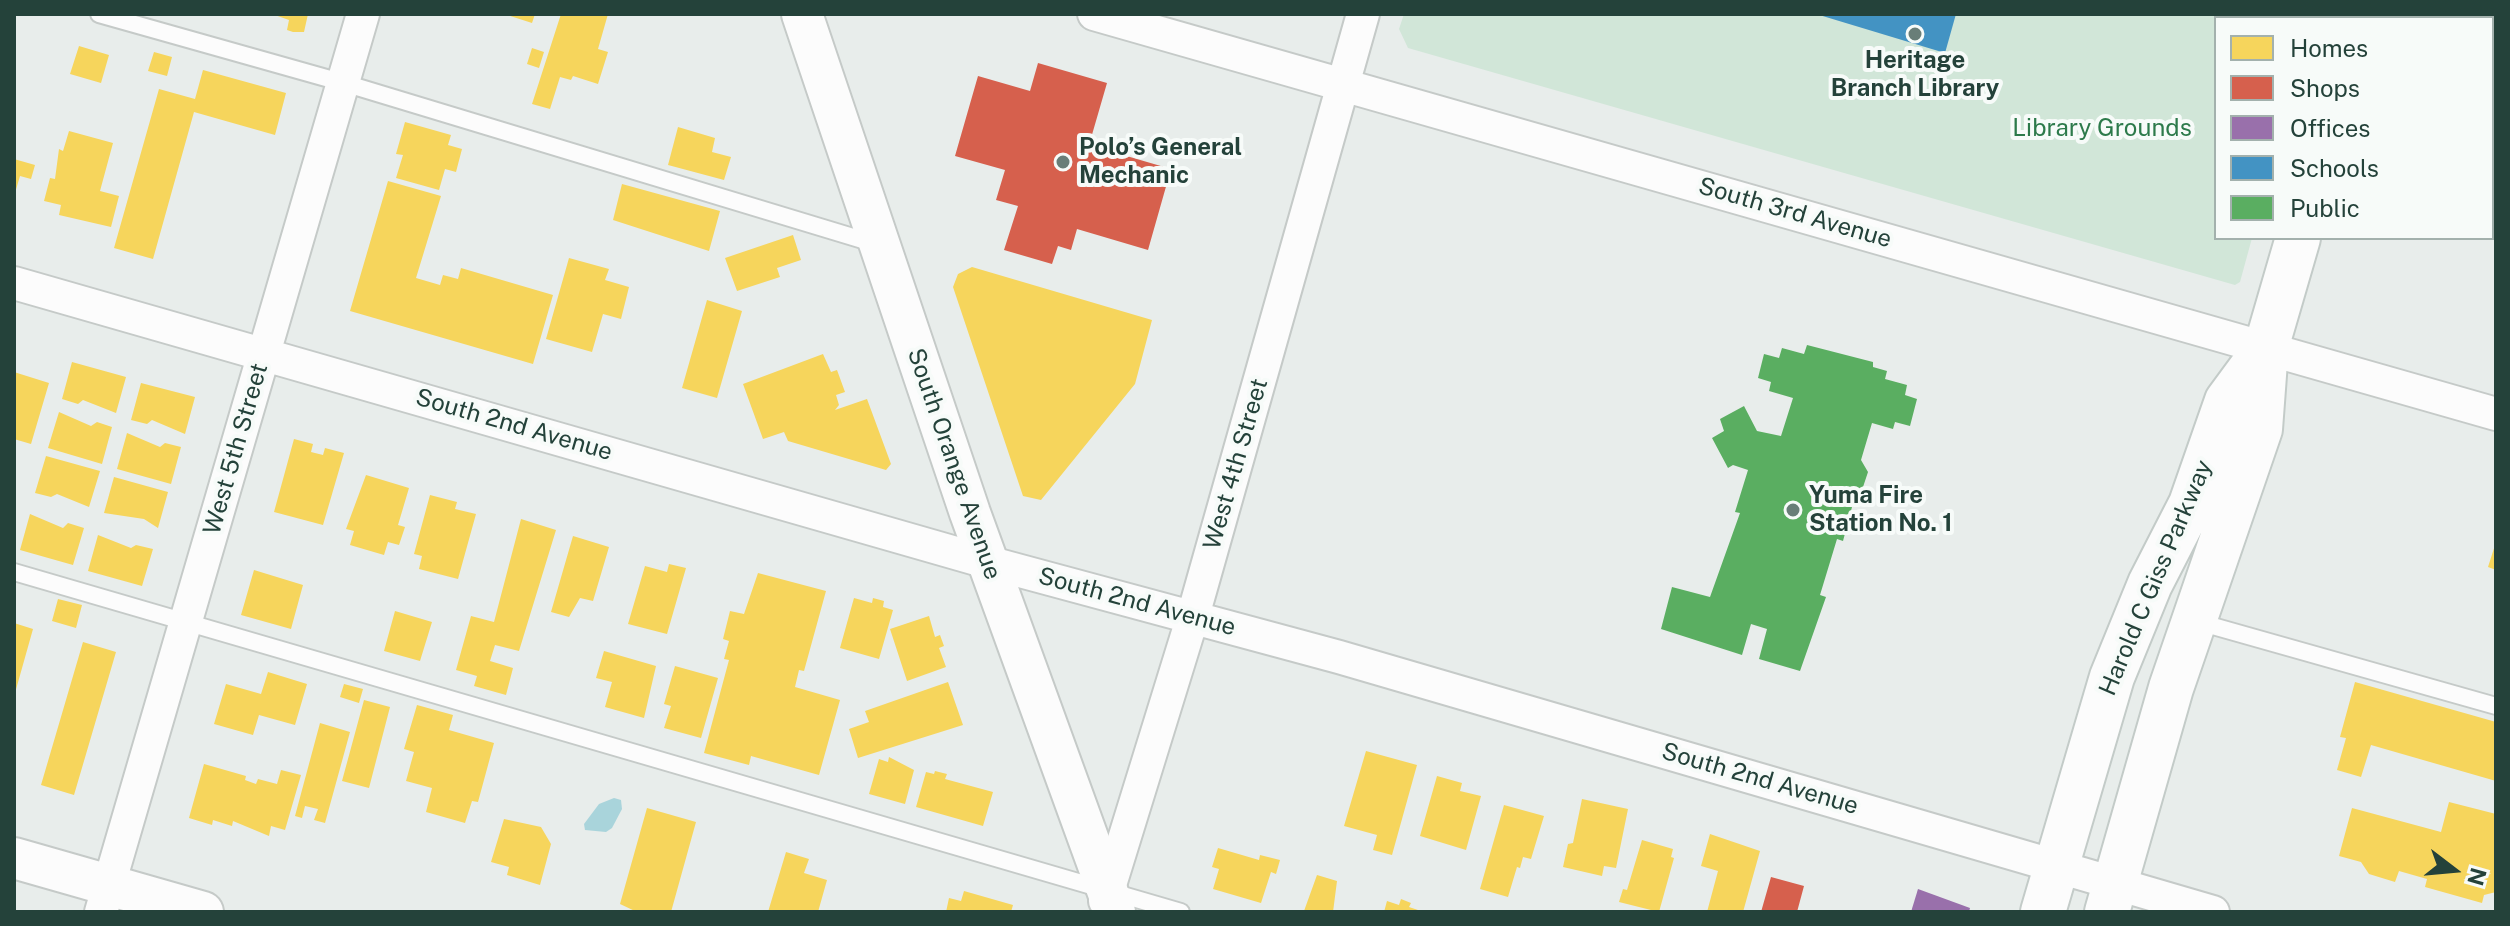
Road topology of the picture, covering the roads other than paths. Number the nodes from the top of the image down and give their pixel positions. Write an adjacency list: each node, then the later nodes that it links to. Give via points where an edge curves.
1 (99, 14): 6 (lane)
2 (363, 14): 6 (street, West 5th Street)
3 (802, 14): 9 (street, South Orange Avenue)
4 (1094, 14): 7 (street, South 3rd Avenue)
5 (1363, 14): 7 (street, West 4th Street)
6 (344, 83): 9 (lane); 12 (street, West 5th Street)
7 (1343, 84): 11 (street, South 3rd Avenue); 16 (street, West 4th Street)
8 (2297, 240): 11 (main road, Harold C Giss Parkway)
9 (879, 245): 14 (street, South Orange Avenue)
10 (14, 283): 12 (street, South 2nd Avenue)
11 (2266, 348): 13 (street, South 3rd Avenue); 18 (main road, Harold C Giss Parkway, via 2260,429); 21 (main road, Harold C Giss Parkway, via 2227,401 2191,504 2150,584 2112,677)
12 (264, 352): 14 (street, South 2nd Avenue); 17 (street, West 5th Street)
13 (2496, 414)
14 (987, 562): 16 (street, South 2nd Avenue); 24 (street, South Orange Avenue)
15 (14, 572): 17 (lane)
16 (1193, 616): 21 (street, South 2nd Avenue); 24 (street, West 4th Street)
17 (187, 620): 22 (street, West 5th Street); 24 (lane)
18 (2193, 620): 19 (lane); 23 (main road, Harold C Giss Parkway)
19 (2496, 706)
20 (14, 858): 22 (street)
21 (2058, 866): 23 (street, South 2nd Avenue); 27 (main road, Harold C Giss Parkway)
22 (105, 898): 25 (street)
23 (2112, 898): 28 (street, South 2nd Avenue)
24 (1109, 905): 26 (lane)
25 (203, 912)
26 (1181, 912)
27 (2043, 912)
28 (2213, 912)

